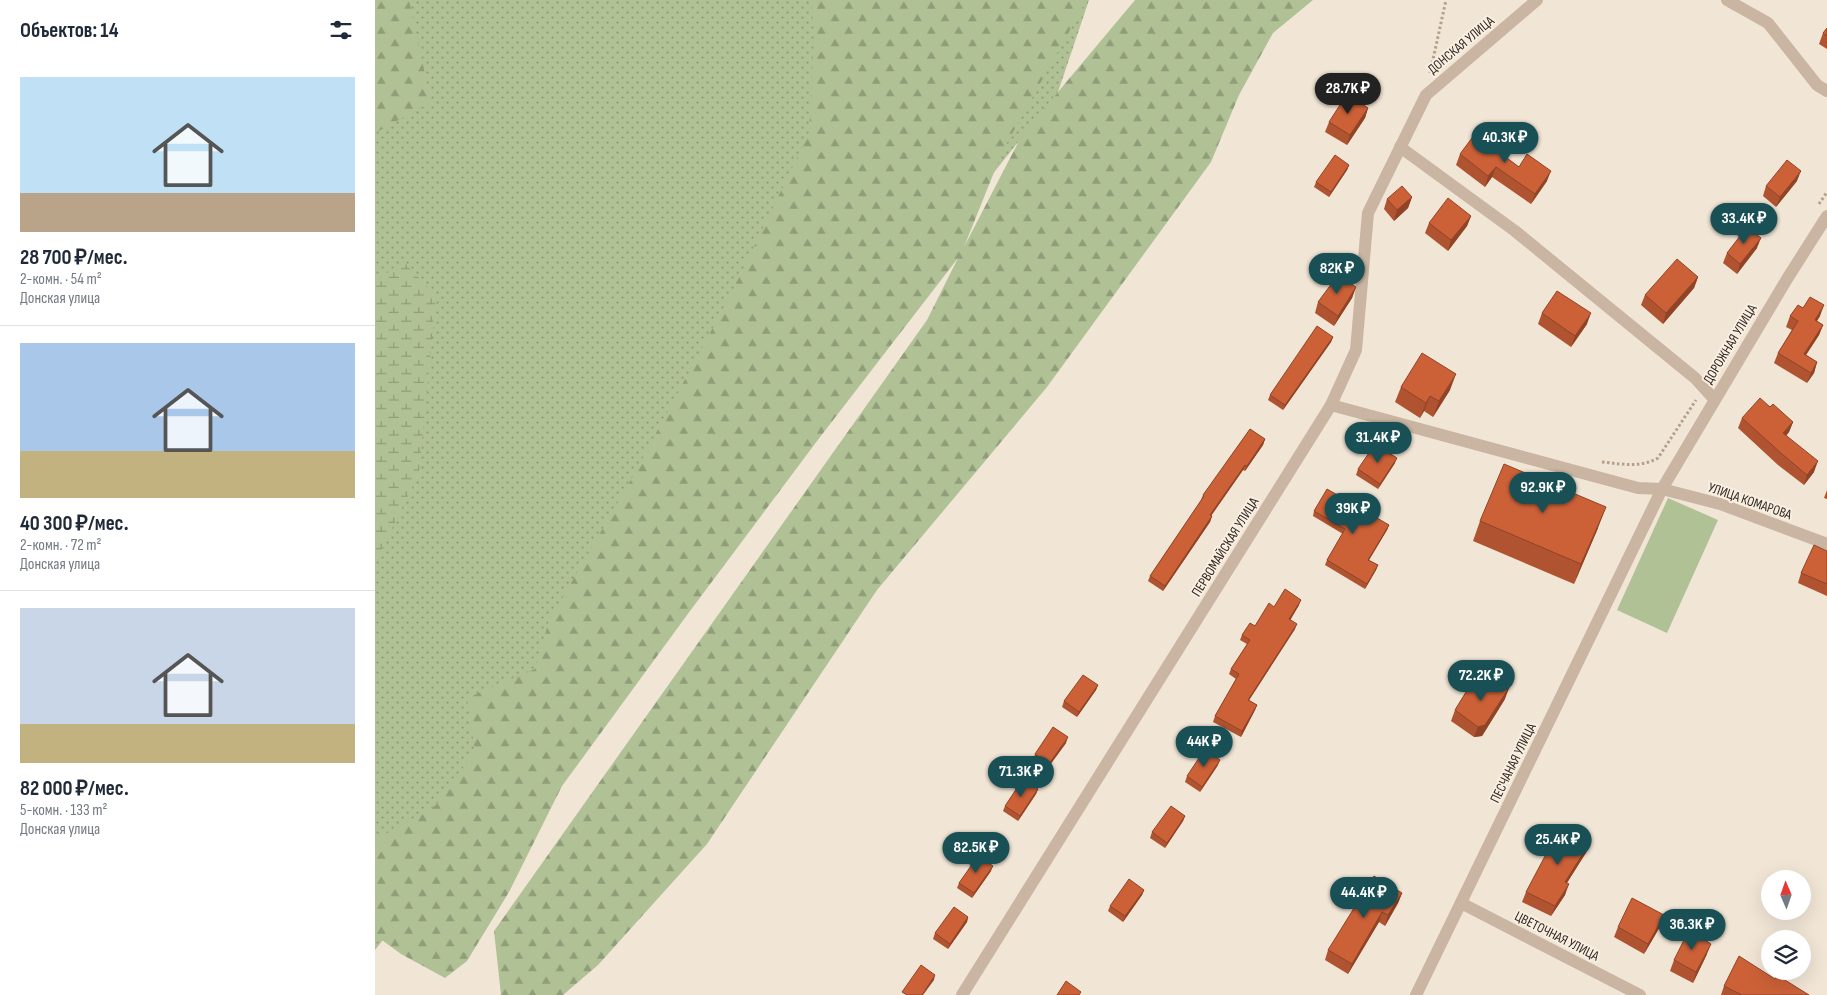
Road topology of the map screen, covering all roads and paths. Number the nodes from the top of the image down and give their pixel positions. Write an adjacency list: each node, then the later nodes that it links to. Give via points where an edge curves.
1 (1446, 0): 5 (path)
2 (1537, 0): 5 (street, ДОНСКАЯ УЛИЦА)
3 (1727, 0): 4 (street, via 1768,23 1817,85)
4 (1827, 91)
5 (1426, 95): 6 (street, ДОНСКАЯ УЛИЦА)
6 (1400, 148): 8 (street, via 1515,231 1695,378); 9 (street, ДОНСКАЯ УЛИЦА, via 1368,213 1356,350)
7 (1827, 216): 8 (street, ДОРОЖНАЯ УЛИЦА)
8 (1714, 399): 10 (street, ДОРОЖНАЯ УЛИЦА)
9 (1331, 405): 10 (street, via 1638,488); 13 (street, ПЕРВОМАЙСКАЯ УЛИЦА)
10 (1662, 489): 11 (street, УЛИЦА КОМАРОВА, via 1720,504); 12 (street, ПЕСЧАНАЯ УЛИЦА)
11 (1827, 544)
12 (1461, 903): 14 (street, ПЕСЧАНАЯ УЛИЦА); 15 (street, ЦВЕТОЧНАЯ УЛИЦА)
13 (962, 995)
14 (1417, 995)
15 (1640, 995)

